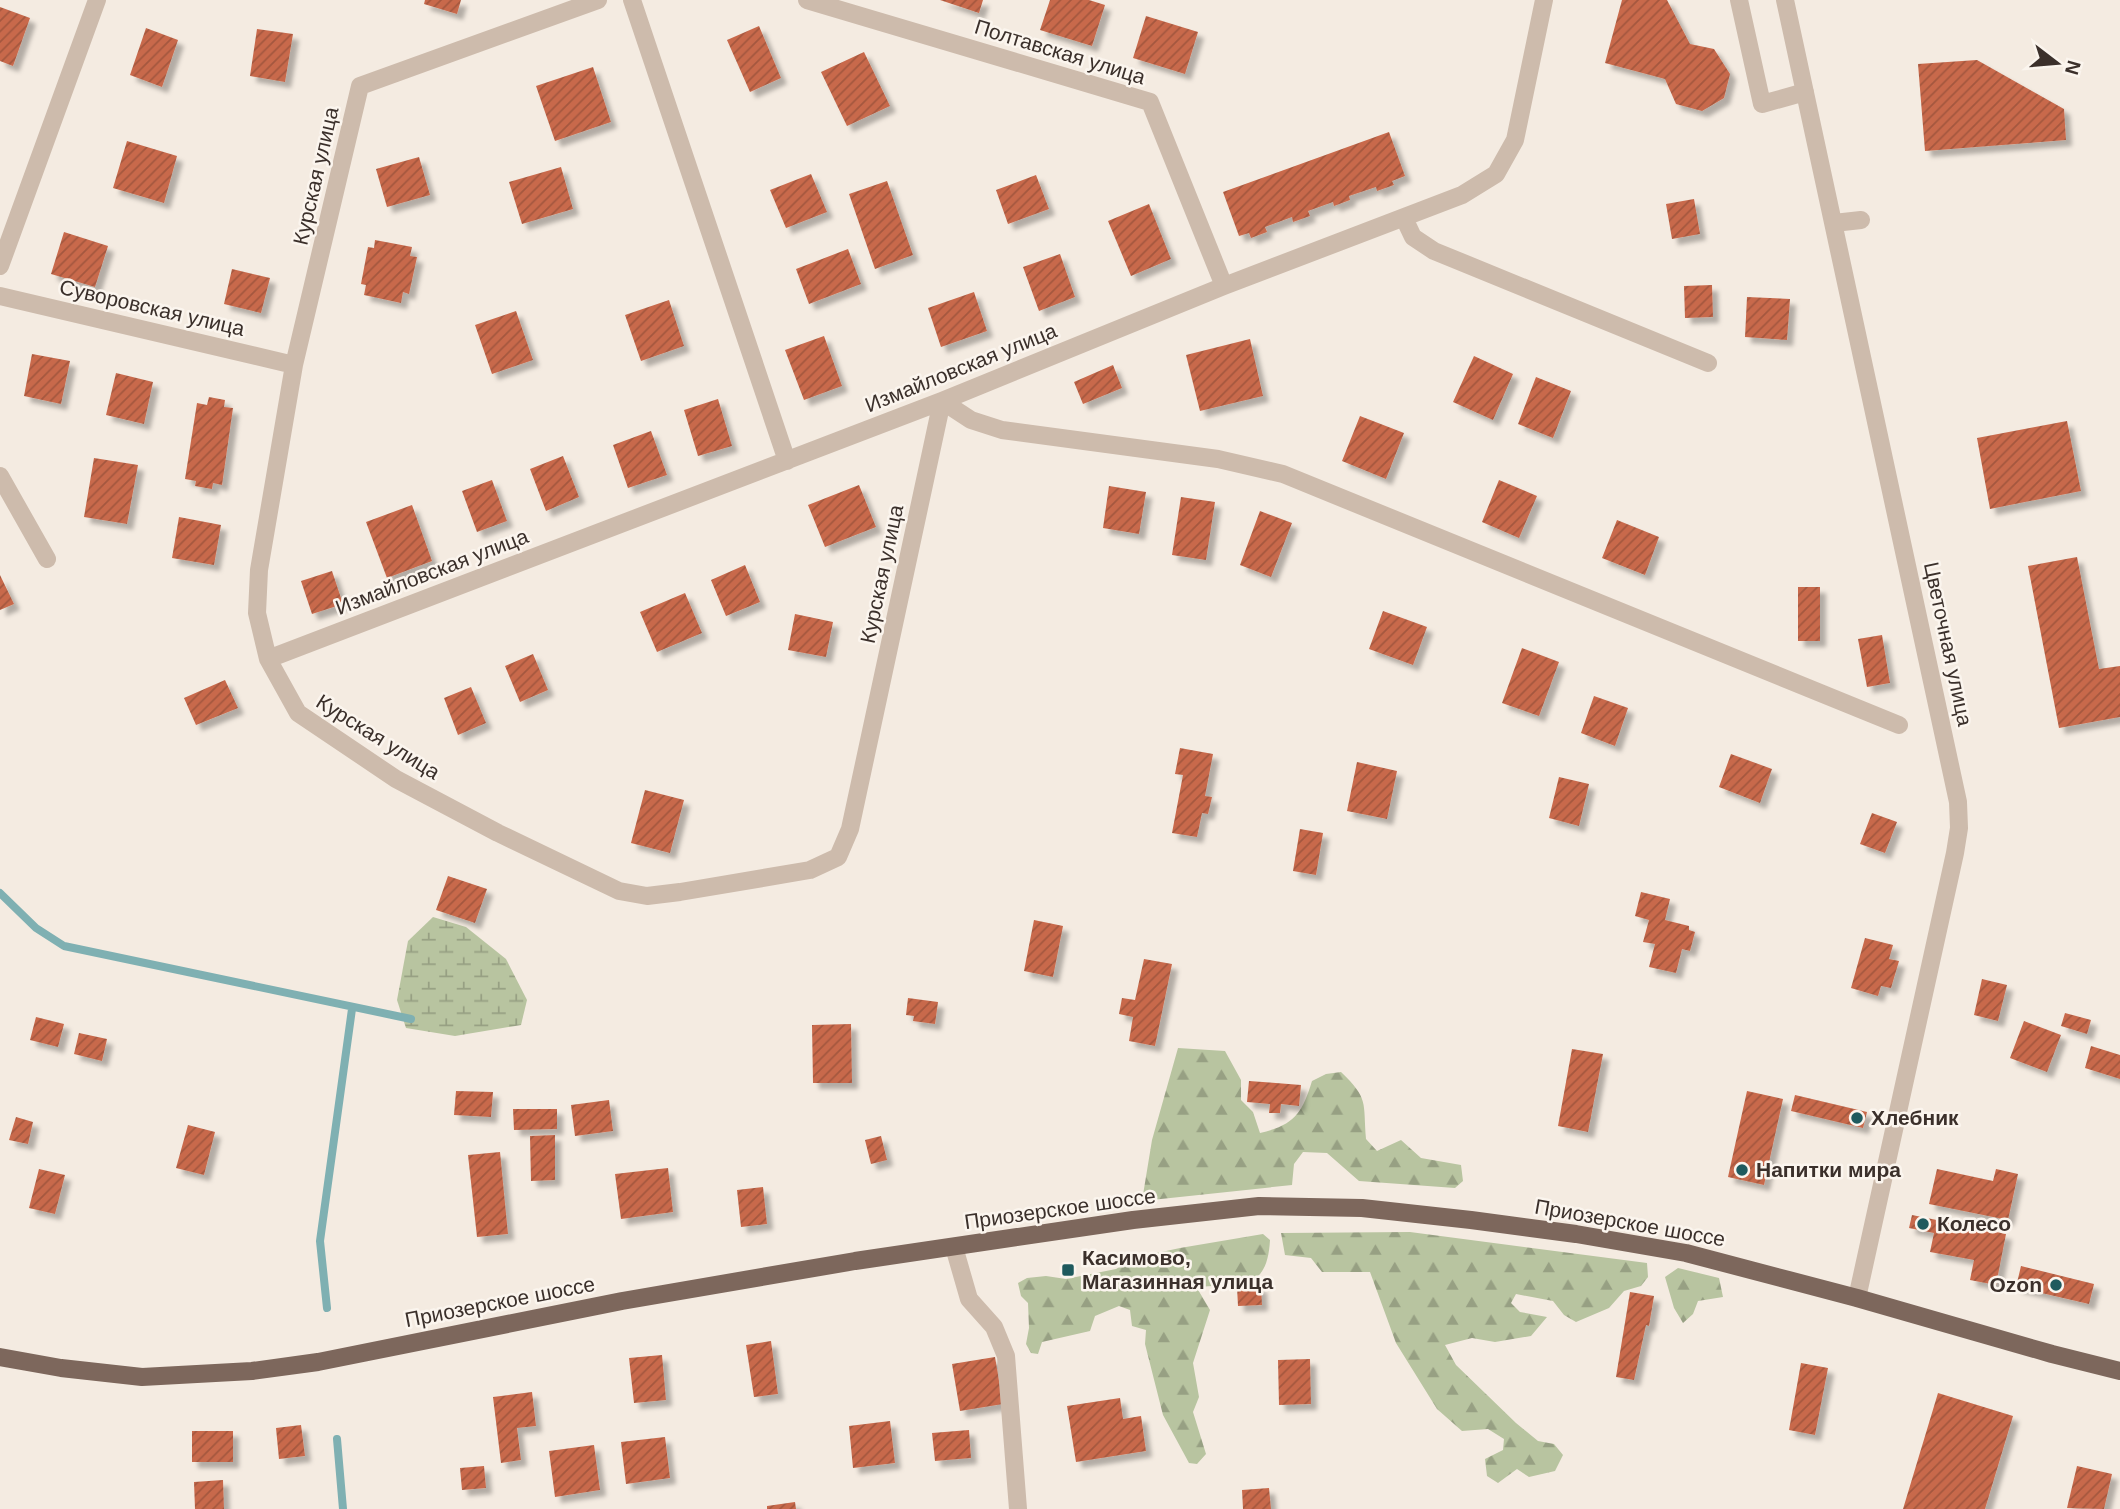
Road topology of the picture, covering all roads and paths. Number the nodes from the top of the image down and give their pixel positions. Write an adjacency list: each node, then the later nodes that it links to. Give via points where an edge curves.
1 (97, 0): 12 (street)
2 (598, 0): 16 (street, Курская улица, via 360,86)
3 (632, 0): 18 (street)
4 (807, 0): 13 (street, Полтавская улица, via 1150,102)
5 (1544, 0): 9 (street, Измайловская улица, via 1514,140 1496,174 1462,195)
6 (1740, 0): 8 (street, via 1762,104)
7 (1785, 0): 8 (street, Цветочная улица)
8 (1805, 92): 11 (street, Цветочная улица)
9 (1404, 218): 13 (street, Измайловская улица); 15 (street, via 1413,237 1434,251)
10 (1861, 220): 11 (street)
11 (1834, 223): 24 (street, Цветочная улица, via 1958,802 1959,828)
12 (0, 266)
13 (1224, 286): 17 (street, Измайловская улица)
14 (0, 296): 16 (street, Суворовская улица)
15 (1707, 363)
16 (294, 365): 21 (street, Курская улица, via 259,570 257,613)
17 (942, 401): 18 (street, Измайловская улица); 21 (street, Курская улица, via 850,830 838,857 810,870 647,896 619,891 396,779 298,713); 22 (street, via 971,419 1002,430 1218,459 1283,474)
18 (787, 461): 21 (street, Измайловская улица)
19 (0, 476): 20 (street)
20 (47, 559)
21 (268, 659)
22 (1899, 725)
23 (954, 1247): 24 (main road, Приозерское шоссе, via 1259,1206 1362,1208 1628,1242); 25 (main road, Приозерское шоссе, via 622,1301 252,1371 142,1377); 27 (street, via 969,1299 994,1327 1006,1356)
24 (1857, 1298): 26 (main road, Приозерское шоссе)
25 (0, 1357)
26 (2120, 1371)
27 (1018, 1509)

